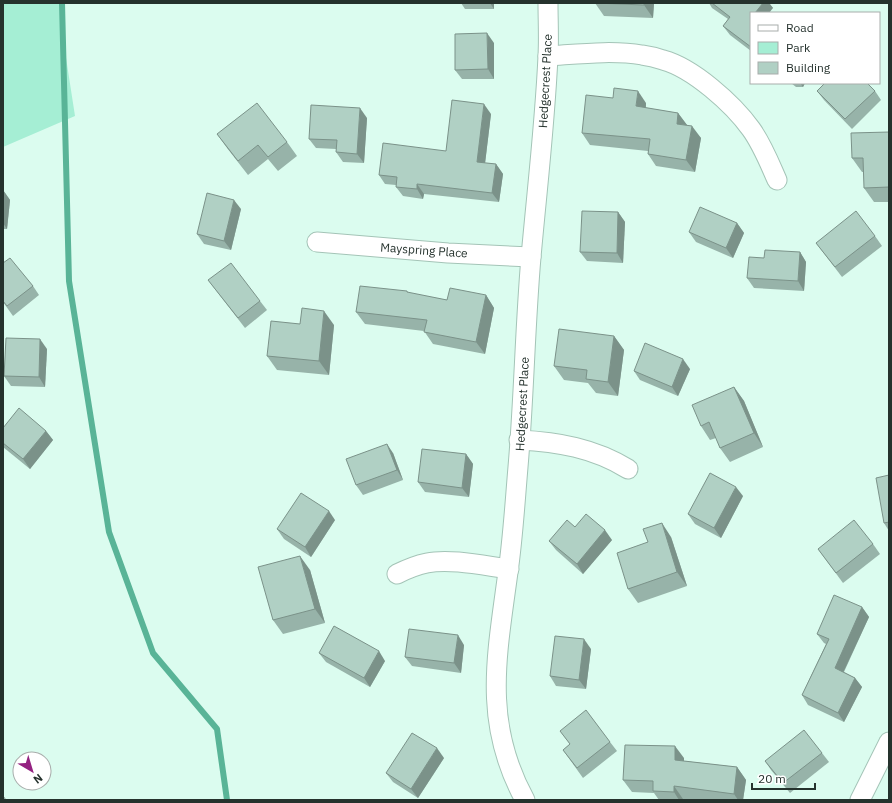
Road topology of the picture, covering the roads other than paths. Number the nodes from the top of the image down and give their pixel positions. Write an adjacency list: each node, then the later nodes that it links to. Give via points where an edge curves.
1 (548, 3): 2 (street, Hedgecrest Place)
2 (548, 56): 3 (street, via 619,53 641,55 664,60 684,69 732,107 751,129 766,154); 5 (street, Hedgecrest Place)
3 (777, 180)
4 (318, 242): 5 (street, Mayspring Place)
5 (531, 257): 6 (street, Hedgecrest Place)
6 (519, 440): 7 (street, via 587,449); 8 (street, Hedgecrest Place)
7 (628, 469)
8 (509, 569): 9 (street, via 458,562 429,563); 11 (street, Hedgecrest Place, via 496,665 496,695 502,741 508,762)
9 (397, 574)
10 (889, 742): 12 (street)
11 (525, 800)
12 (860, 800)

